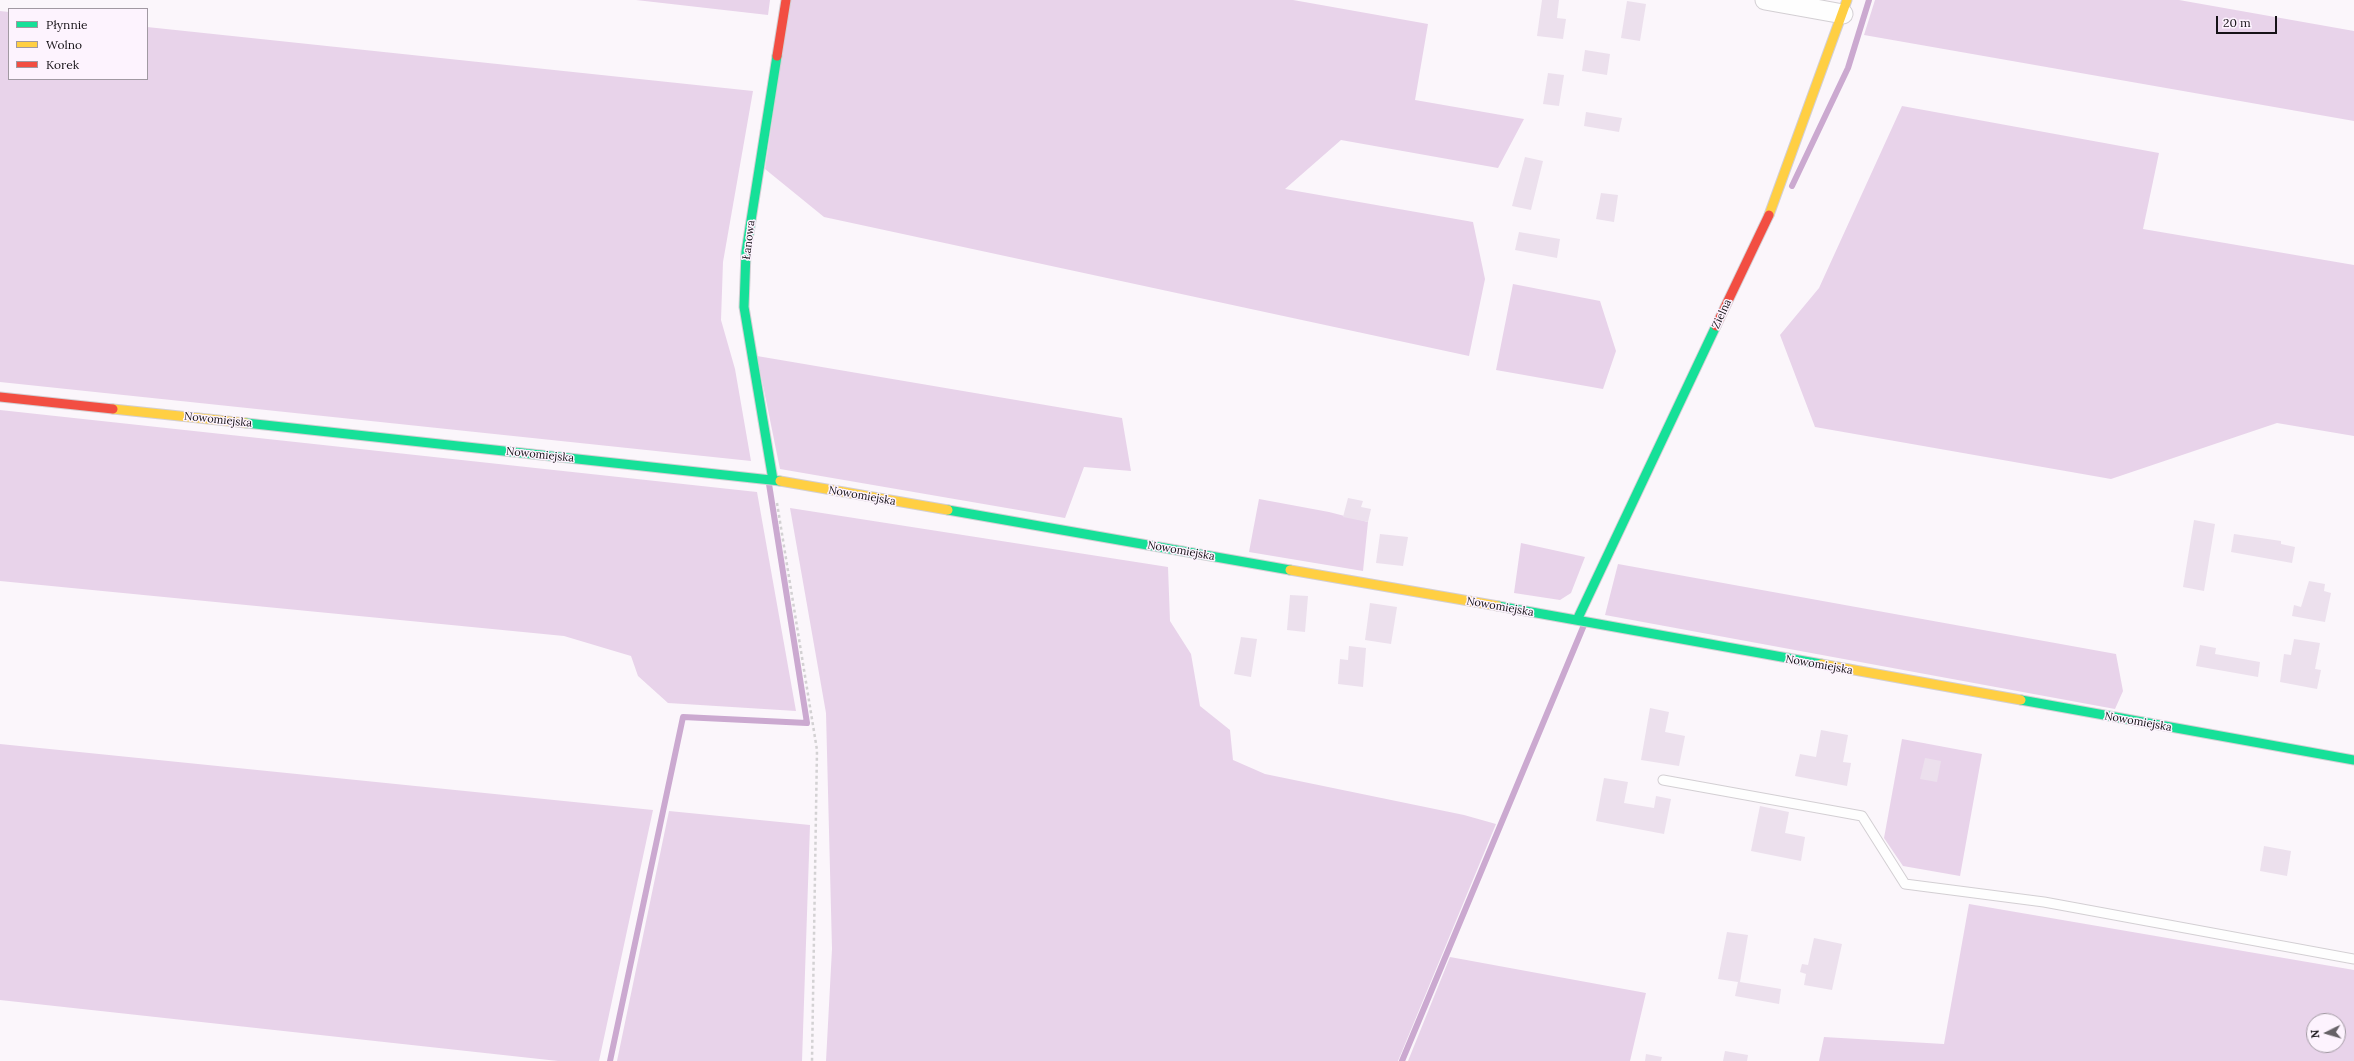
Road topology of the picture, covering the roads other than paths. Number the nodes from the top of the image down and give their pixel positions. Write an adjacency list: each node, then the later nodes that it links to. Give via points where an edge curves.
1 (786, 0): 5 (street, Łanowa, via 746,252 744,307)
2 (1765, 0): 3 (street)
3 (1845, 7): 6 (street, Zielna, via 1776,200)
4 (0, 397): 5 (street, Nowomiejska)
5 (772, 480): 6 (street, Nowomiejska)
6 (1577, 620): 7 (street, Nowomiejska)
7 (2354, 760)
8 (1663, 780): 9 (lane, via 1862,816 1905,884 2044,902)
9 (2354, 959)

